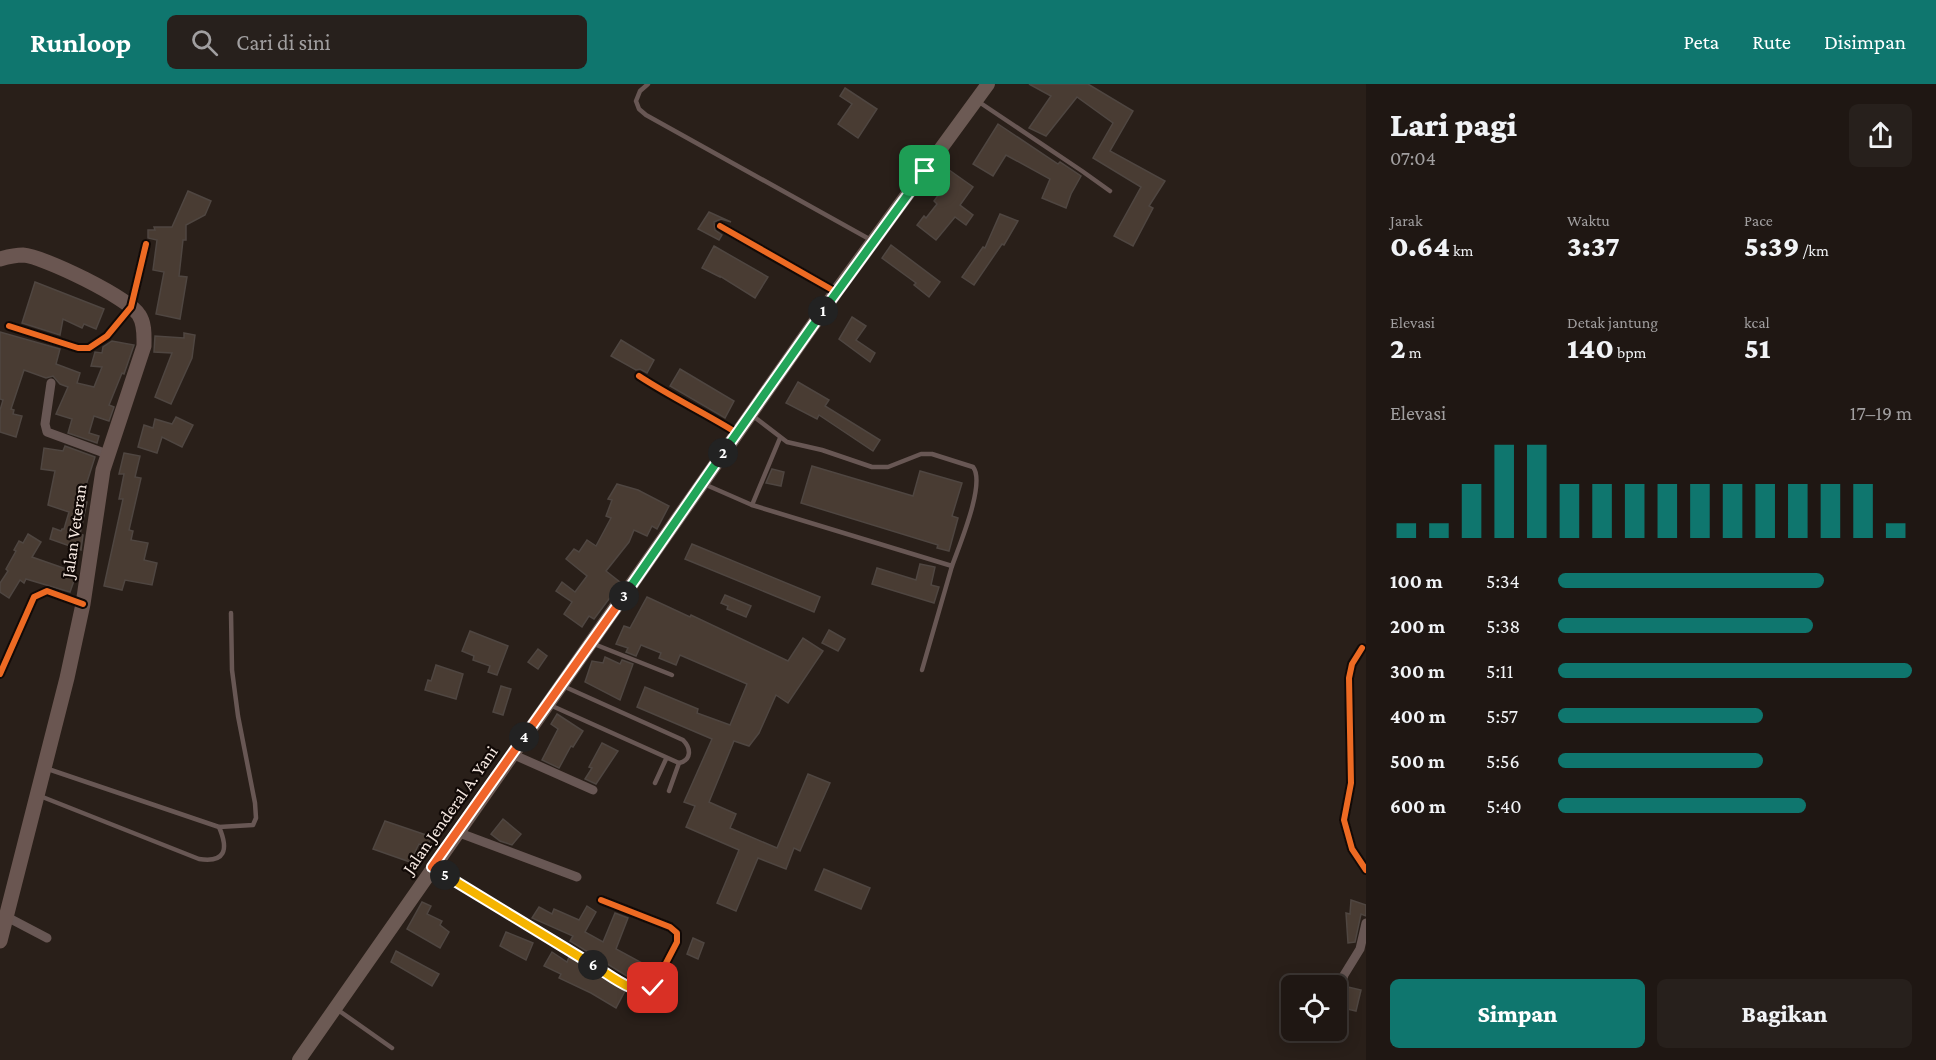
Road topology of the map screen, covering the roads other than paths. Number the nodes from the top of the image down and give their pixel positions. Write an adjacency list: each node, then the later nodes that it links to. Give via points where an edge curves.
1 (648, 84): 6 (lane, via 636,101 646,116)
2 (985, 85): 3 (main road, Jalan Jenderal A. Yani)
3 (976, 101): 4 (lane); 6 (main road, Jalan Jenderal A. Yani)
4 (1110, 191)
5 (720, 226): 9 (street)
6 (874, 242): 9 (main road, Jalan Jenderal A. Yani)
7 (146, 244): 10 (street)
8 (0, 259): 10 (main road, Jalan Veteran, via 25,255 46,261)
9 (836, 292): 14 (main road, Jalan Jenderal A. Yani)
10 (128, 305): 11 (street, via 107,336 89,348); 17 (main road, Jalan Veteran, via 139,314 145,331 144,346)
11 (9, 327)
12 (639, 376): 15 (street)
13 (51, 383): 17 (street, via 47,432)
14 (750, 415): 15 (main road, Jalan Jenderal A. Yani); 16 (lane)
15 (737, 433): 18 (main road, Jalan Jenderal A. Yani)
16 (780, 438): 19 (lane); 20 (lane, via 872,467 888,467 921,454 973,467 978,481)
17 (106, 454): 21 (main road, Jalan Veteran)
18 (702, 483): 19 (lane); 23 (main road, Jalan Jenderal A. Yani)
19 (752, 506): 20 (lane)
20 (952, 566): 25 (lane)
21 (83, 604): 26 (street, via 47,591 34,597); 33 (main road, Jalan Veteran)
22 (231, 613): 38 (lane, via 235,693 256,813 253,825)
23 (592, 643): 27 (lane); 28 (main road, Jalan Jenderal A. Yani)
24 (1362, 648): 41 (street, via 1349,678 1351,783 1344,820 1352,849)
25 (922, 670)
26 (0, 674)
27 (672, 675)
28 (561, 685): 29 (main road, Jalan Jenderal A. Yani); 32 (lane, via 683,740 689,756)
29 (547, 704): 30 (main road, Jalan Jenderal A. Yani); 31 (lane)
30 (512, 754): 35 (street); 39 (main road, Jalan Jenderal A. Yani)
31 (666, 759): 32 (lane); 34 (lane)
32 (679, 763): 36 (lane)
33 (45, 768): 37 (main road, Jalan Veteran); 38 (lane)
34 (655, 783)
35 (593, 789)
36 (669, 790)
37 (38, 795): 38 (lane, via 199,859 214,860 224,852); 44 (main road, Jalan Veteran)
38 (219, 827)
39 (457, 832): 40 (main road, Jalan Jenderal A. Yani); 42 (street)
40 (432, 867): 43 (street, via 635,989 647,992 663,970 677,942 677,933); 49 (main road, Jalan Jenderal A. Yani)
41 (1366, 870)
42 (577, 878)
43 (601, 900)
44 (7, 917): 46 (street); 47 (main road, Jalan Veteran)
45 (1366, 923): 48 (street, via 1360,949)
46 (47, 938)
47 (0, 941)
48 (1344, 975)
49 (336, 1009): 50 (lane); 51 (main road, Jalan Jenderal A. Yani)
50 (392, 1048)
51 (303, 1059)

